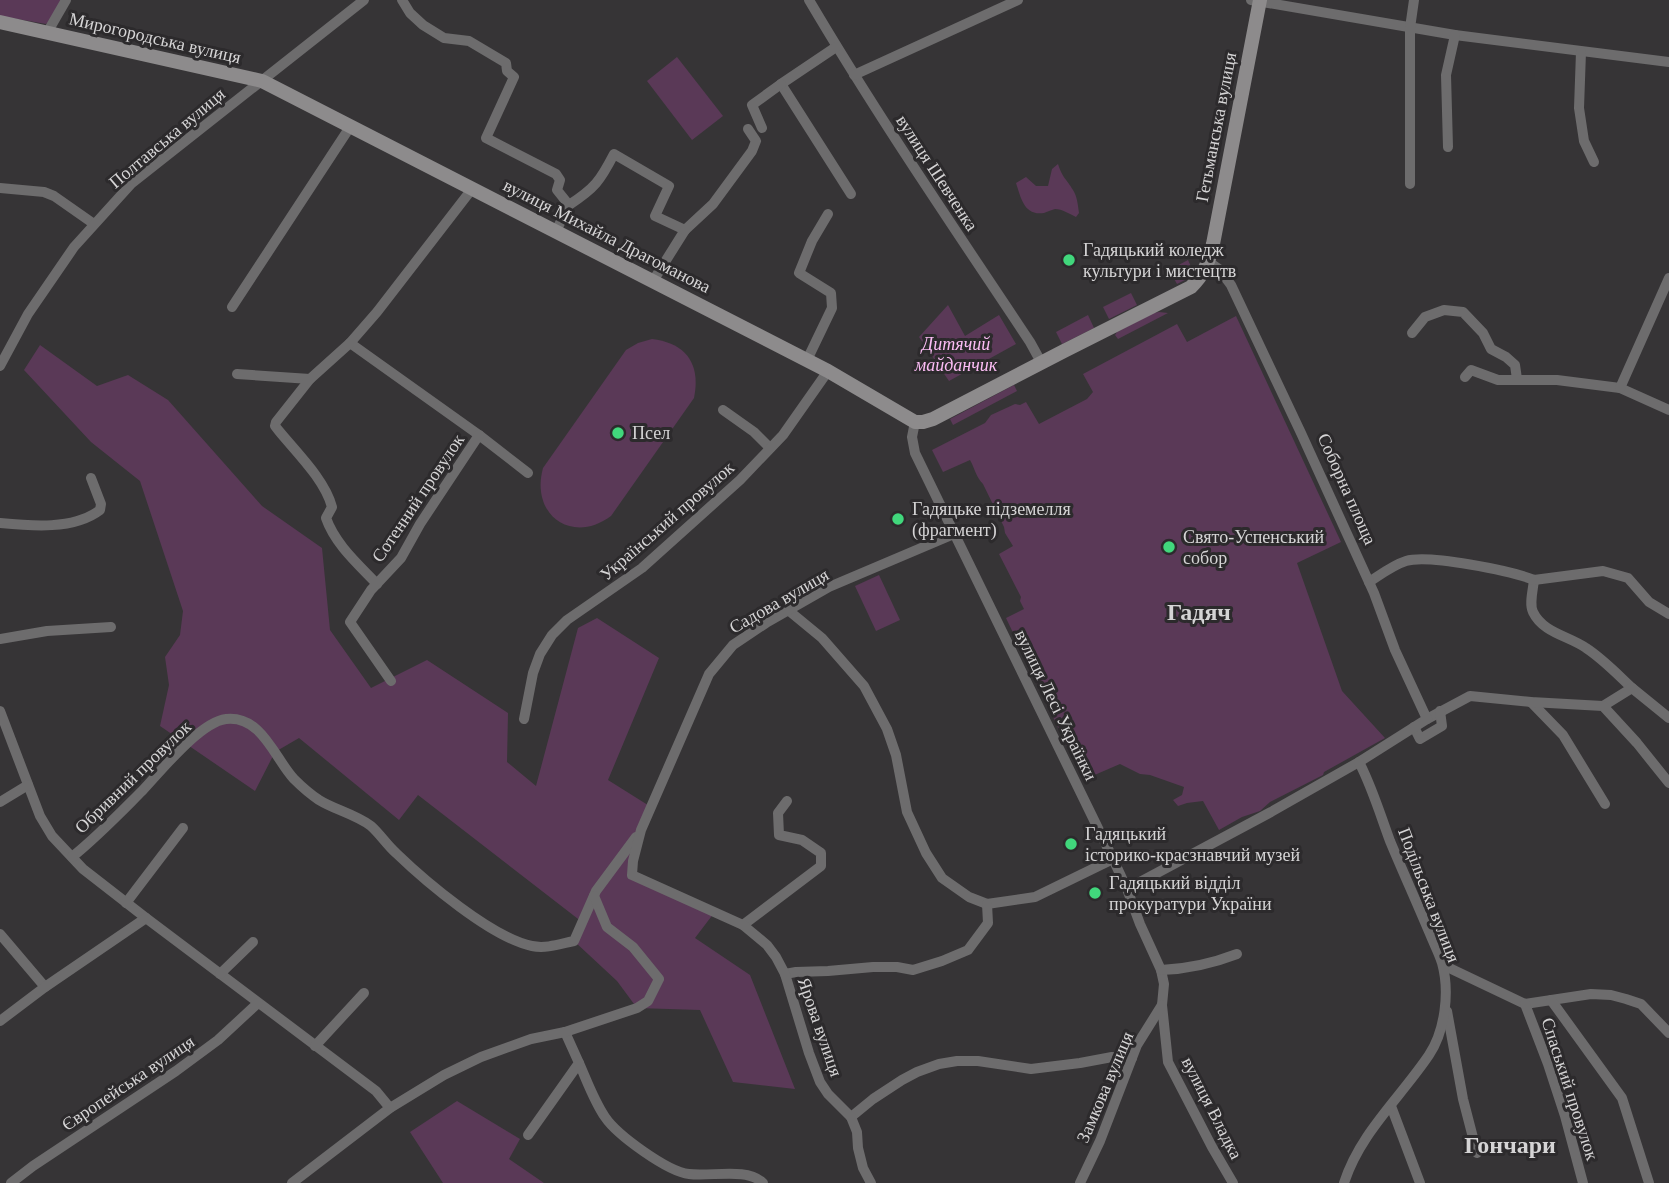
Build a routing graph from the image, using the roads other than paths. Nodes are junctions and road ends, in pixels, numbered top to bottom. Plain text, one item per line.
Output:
1 (66, 0) edge
2 (364, 0) edge
3 (402, 0) edge
4 (809, 0) edge
5 (1018, 0) edge
6 (1257, 0) edge
7 (1414, 0) edge
8 (0, 22) edge
9 (1410, 28) junction
10 (47, 33) junction
11 (1455, 35) junction
12 (836, 47) junction
13 (1581, 52) junction
14 (1669, 62) edge
15 (854, 75) junction
16 (262, 81) junction
17 (781, 84) junction
18 (350, 127) junction
19 (748, 128) dead end
20 (762, 128) dead end
21 (1448, 147) dead end
22 (1594, 162) dead end
23 (1410, 184) dead end
24 (0, 188) edge
25 (472, 189) junction
26 (851, 194) dead end
27 (569, 205) junction
28 (828, 214) dead end
29 (94, 224) junction
30 (685, 230) junction
31 (556, 232) junction
32 (1209, 262) junction
33 (1669, 278) edge
34 (653, 281) junction
35 (232, 307) dead end
36 (1412, 333) dead end
37 (350, 343) junction
38 (807, 360) junction
39 (1041, 362) junction
40 (1, 363) edge
41 (828, 371) junction
42 (237, 374) dead end
43 (1465, 377) dead end
44 (310, 379) junction
45 (1517, 379) junction
46 (1620, 388) junction
47 (723, 410) dead end
48 (1669, 410) edge
49 (915, 422) junction
50 (479, 435) junction
51 (770, 448) junction
52 (528, 473) dead end
53 (91, 478) dead end
54 (0, 523) edge
55 (954, 534) junction
56 (1534, 580) junction
57 (1368, 582) junction
58 (377, 584) junction
59 (788, 610) junction
60 (1669, 614) edge
61 (111, 627) dead end
62 (0, 639) edge
63 (391, 681) dead end
64 (1632, 688) junction
65 (1531, 702) junction
66 (1603, 706) junction
67 (0, 711) edge
68 (1440, 711) junction
69 (1669, 718) edge
70 (524, 719) dead end
71 (1427, 719) junction
72 (1413, 727) junction
73 (1359, 762) junction
74 (1669, 783) edge
75 (28, 785) junction
76 (787, 801) dead end
77 (0, 802) edge
78 (1605, 804) dead end
79 (183, 828) dead end
80 (641, 830) junction
81 (72, 857) junction
82 (1113, 859) junction
83 (632, 875) joint
84 (1127, 889) junction
85 (594, 896) junction
86 (126, 903) junction
87 (987, 904) junction
88 (146, 918) junction
89 (743, 925) junction
90 (0, 934) edge
91 (574, 941) joint
92 (253, 942) dead end
93 (1237, 954) dead end
94 (1443, 965) junction
95 (1161, 970) junction
96 (220, 974) junction
97 (785, 974) junction
98 (45, 987) junction
99 (364, 993) dead end
100 (1551, 1000) junction
101 (258, 1003) junction
102 (1525, 1004) junction
103 (1162, 1005) junction
104 (1446, 1007) junction
105 (0, 1021) edge
106 (565, 1032) junction
107 (1669, 1034) edge
108 (315, 1046) junction
109 (1132, 1058) junction
110 (579, 1063) junction
111 (1391, 1106) junction
112 (390, 1108) junction
113 (851, 1117) junction
114 (528, 1135) dead end
115 (1477, 1153) dead end
116 (11, 1183) edge
117 (292, 1183) edge
118 (763, 1183) edge
119 (871, 1183) edge
120 (1080, 1183) edge
121 (1233, 1183) edge
122 (1344, 1183) edge
123 (1420, 1183) edge
124 (1583, 1183) edge
125 (1649, 1183) edge

1 - 10 street
2 - 16 street, Полтавська вулиця
3 - 27 street
4 - 12 street, вулиця Шевченка
5 - 15 street
6 - 9 street
6 - 32 street, Гетьманська вулиця
7 - 9 street
8 - 10 street, Мирогородська вулиця
9 - 11 street
9 - 23 street
10 - 16 street, Мирогородська вулиця
11 - 13 street
11 - 21 street
12 - 15 street, вулиця Шевченка
12 - 17 street
13 - 14 street
13 - 22 street
15 - 39 street, вулиця Шевченка
16 - 18 street, вулиця Михайла Драгоманова
16 - 29 street, Полтавська вулиця
17 - 20 street
17 - 26 street
18 - 25 street, вулиця Михайла Драгоманова
18 - 35 street
19 - 30 street
24 - 29 street
25 - 31 street, вулиця Михайла Драгоманова
25 - 37 street
27 - 30 street
27 - 31 street
28 - 38 street
29 - 40 street, Полтавська вулиця
30 - 34 street
31 - 34 street, вулиця Михайла Драгоманова
32 - 39 street
32 - 57 street, Соборна площа
33 - 46 street
34 - 38 street, вулиця Михайла Драгоманова
36 - 45 street
37 - 44 street
37 - 50 street
38 - 41 street, вулиця Михайла Драгоманова
39 - 49 street
41 - 49 street, вулиця Михайла Драгоманова
41 - 51 street, Український провулок
42 - 44 street
43 - 45 street
44 - 58 street
45 - 46 street
46 - 48 street
47 - 51 street
49 - 55 street, вулиця Лесі Українки
50 - 52 street
50 - 58 street, Сотенний провулок
51 - 70 street, Український провулок
53 - 54 street
55 - 59 street, Садова вулиця
55 - 82 street, вулиця Лесі Українки
56 - 57 street
56 - 60 street
56 - 64 street
57 - 71 street, Соборна площа
58 - 63 street, Сотенний провулок
59 - 80 street, Садова вулиця
59 - 87 street
61 - 62 street
64 - 66 street
64 - 69 street
65 - 66 street
65 - 68 street
65 - 78 street
66 - 74 street
67 - 75 street
68 - 71 street
68 - 72 street
71 - 72 street
72 - 73 street
73 - 84 street
73 - 94 street, Подільська вулиця
75 - 77 street
75 - 81 street
76 - 89 street
79 - 86 street
80 - 83 street, Садова вулиця
80 - 85 street, Садова вулиця
81 - 86 street
81 - 91 street, Обривний провулок
82 - 84 street, вулиця Лесі Українки
82 - 87 street
83 - 89 street, Ярова вулиця
84 - 95 street, вулиця Лесі Українки
85 - 91 street, Садова вулиця
85 - 106 street
86 - 88 street
87 - 97 street
88 - 96 street
88 - 98 street
89 - 97 street, Ярова вулиця
90 - 98 street
92 - 96 street
93 - 95 street
94 - 102 street
94 - 104 street, Подільська вулиця
95 - 103 street, вулиця Лесі Українки
96 - 101 street
97 - 113 street, Ярова вулиця
98 - 105 street
99 - 108 street
100 - 102 street
100 - 107 street
100 - 125 street
101 - 108 street
101 - 116 street, Європейська вулиця
102 - 124 street, Спаський провулок
103 - 109 street, Замкова вулиця
103 - 121 street, вулиця Владка
104 - 111 street, Подільська вулиця
104 - 115 street
106 - 110 street
106 - 112 street
108 - 112 street
109 - 113 street
109 - 120 street, Замкова вулиця
110 - 114 street
110 - 118 street
111 - 122 street, Подільська вулиця
111 - 123 street
112 - 117 street
113 - 119 street

